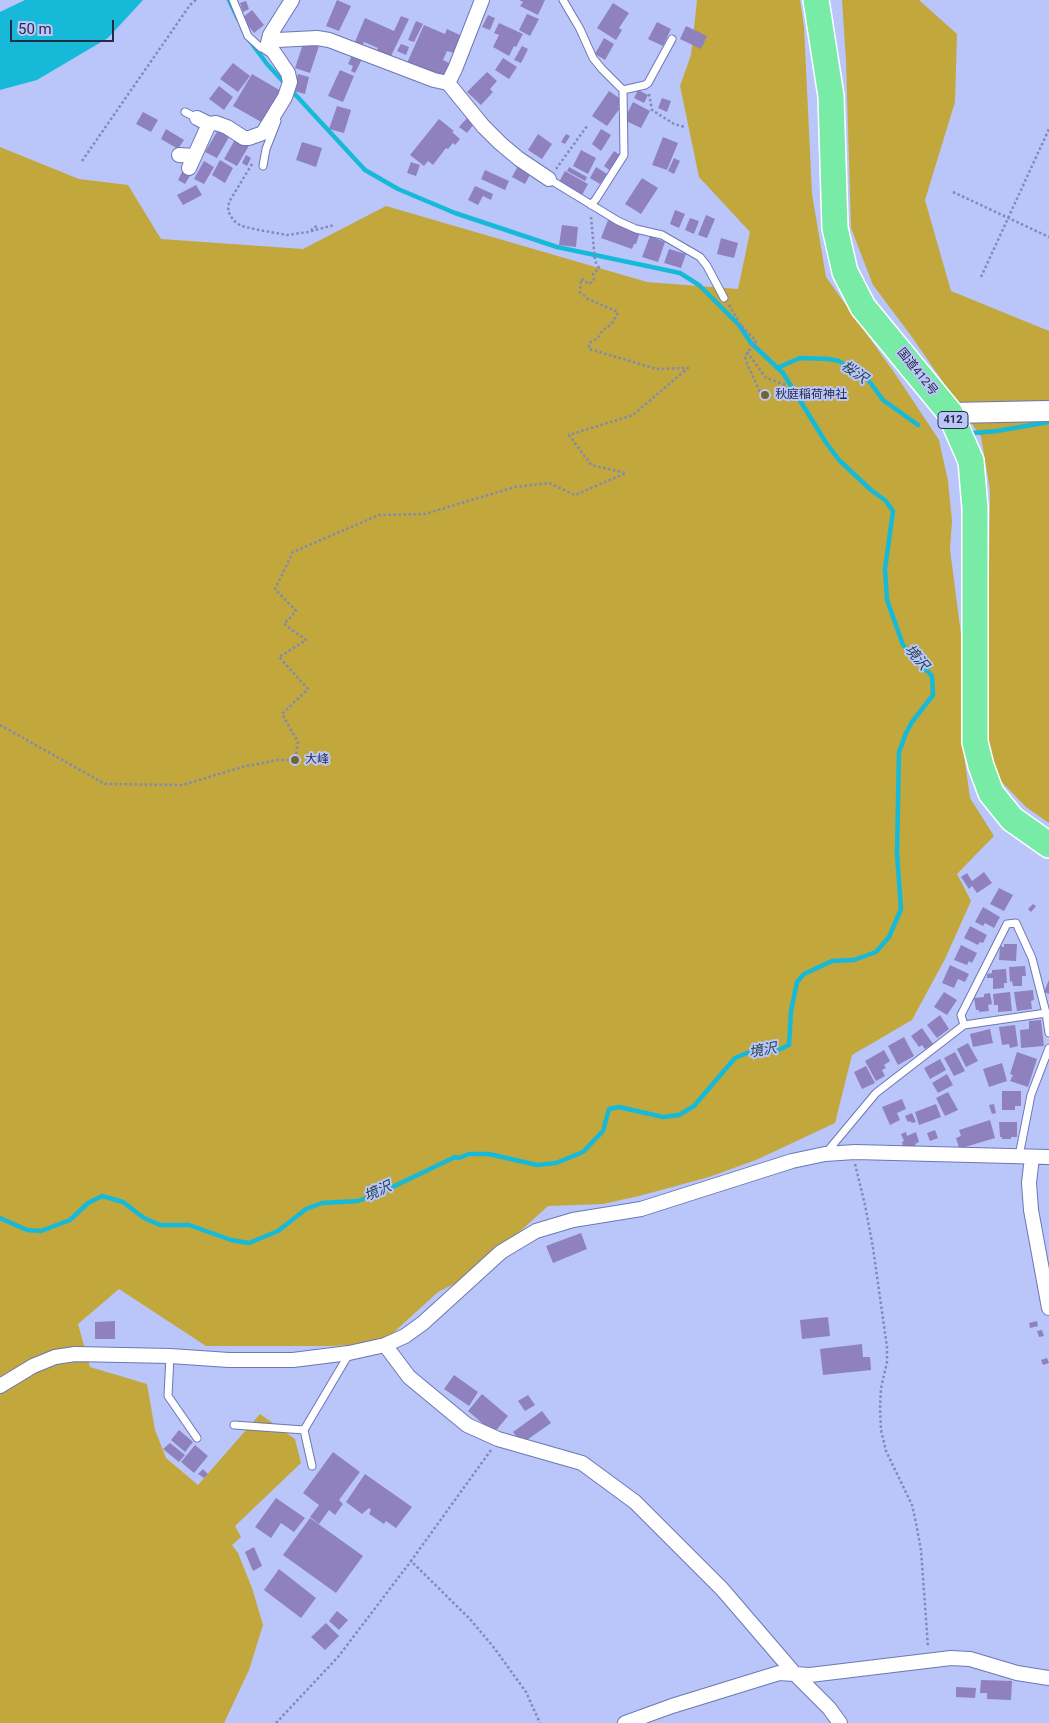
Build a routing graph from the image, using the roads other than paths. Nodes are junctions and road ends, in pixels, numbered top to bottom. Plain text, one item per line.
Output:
1 (233, 0) edge
2 (292, 0) edge
3 (482, 0) edge
4 (563, 0) edge
5 (816, 0) edge
6 (672, 39) dead end
7 (267, 47) junction
8 (448, 83) junction
9 (623, 90) junction
10 (273, 116) junction
11 (179, 155) dead end
12 (263, 166) dead end
13 (549, 179) joint
14 (591, 209) junction
15 (724, 298) road end
16 (1049, 411) edge
17 (950, 413) junction
18 (1049, 845) edge
19 (1046, 1013) junction
20 (964, 1025) junction
21 (1049, 1034) edge
22 (1049, 1048) edge
23 (825, 1154) junction
24 (1026, 1157) junction
25 (1049, 1157) edge
26 (1049, 1308) edge
27 (384, 1345) junction
28 (349, 1353) junction
29 (170, 1356) junction
30 (0, 1386) edge
31 (234, 1425) dead end
32 (304, 1430) junction
33 (198, 1438) dead end
34 (312, 1466) dead end
35 (795, 1674) junction
36 (1049, 1678) edge
37 (625, 1723) edge
38 (840, 1723) edge

1 - 7 lane
2 - 7 street
3 - 8 street
4 - 9 lane
5 - 17 highway, 国道412号 / 412
6 - 9 lane
7 - 8 street
7 - 10 street
8 - 13 street
9 - 14 lane
10 - 11 street
10 - 12 lane
13 - 14 lane
14 - 15 lane
16 - 17 street
17 - 18 highway, 国道412号 / 412
19 - 20 lane
19 - 20 lane
19 - 21 lane
20 - 23 lane
22 - 24 lane
23 - 24 street
23 - 27 street
24 - 25 street
24 - 26 street
27 - 28 street
27 - 35 street
28 - 29 street
28 - 32 lane
29 - 30 street
29 - 33 lane
31 - 32 lane
32 - 34 lane
35 - 36 street
35 - 37 street
35 - 38 street

